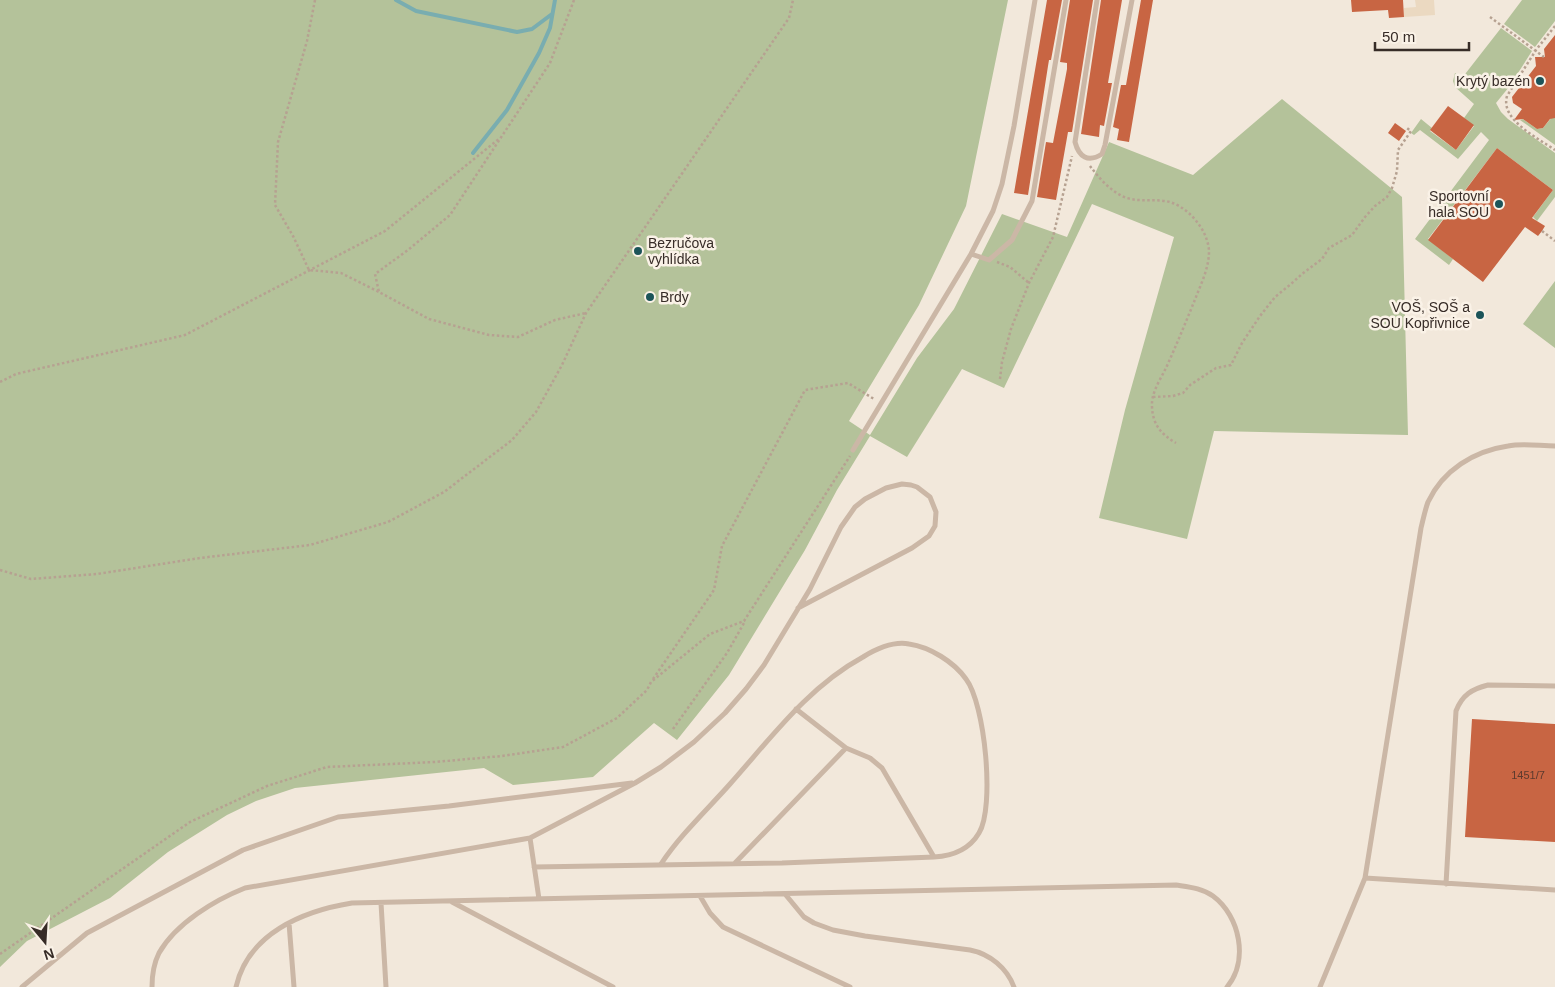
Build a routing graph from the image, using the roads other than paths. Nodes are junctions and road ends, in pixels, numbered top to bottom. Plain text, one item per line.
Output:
1 (1036, 0) edge
2 (1066, 0) edge
3 (1097, 0) edge
4 (1132, 0) edge
5 (971, 254) junction
6 (1555, 446) edge
7 (853, 450) road end
8 (798, 608) junction
9 (1555, 686) edge
10 (796, 709) junction
11 (846, 748) junction
12 (635, 783) junction
13 (530, 838) junction
14 (934, 857) junction
15 (735, 863) junction
16 (661, 864) junction
17 (534, 866) junction
18 (1365, 878) junction
19 (1446, 884) junction
20 (1555, 890) edge
21 (786, 894) junction
22 (700, 896) junction
23 (539, 899) junction
24 (452, 901) junction
25 (381, 903) junction
26 (289, 923) junction
27 (22, 987) edge
28 (152, 987) edge
29 (236, 987) edge
30 (294, 987) edge
31 (386, 987) edge
32 (613, 987) edge
33 (850, 987) edge
34 (1014, 987) edge
35 (1227, 987) edge
36 (1320, 987) edge

1 - 5 lane
2 - 5 lane
3 - 4 lane
5 - 7 lane
6 - 18 lane
8 - 8 lane
8 - 12 lane
9 - 19 lane
10 - 11 lane
10 - 14 lane
10 - 16 lane
11 - 14 lane
11 - 15 lane
12 - 13 lane
12 - 27 lane
13 - 17 lane
13 - 28 lane
14 - 15 lane
15 - 16 lane
16 - 17 lane
17 - 23 lane
18 - 19 lane
18 - 36 lane
19 - 20 lane
21 - 22 lane
21 - 34 lane
21 - 35 lane
22 - 23 lane
22 - 33 lane
23 - 24 lane
24 - 25 lane
24 - 32 lane
25 - 26 lane
25 - 31 lane
26 - 29 lane
26 - 30 lane

